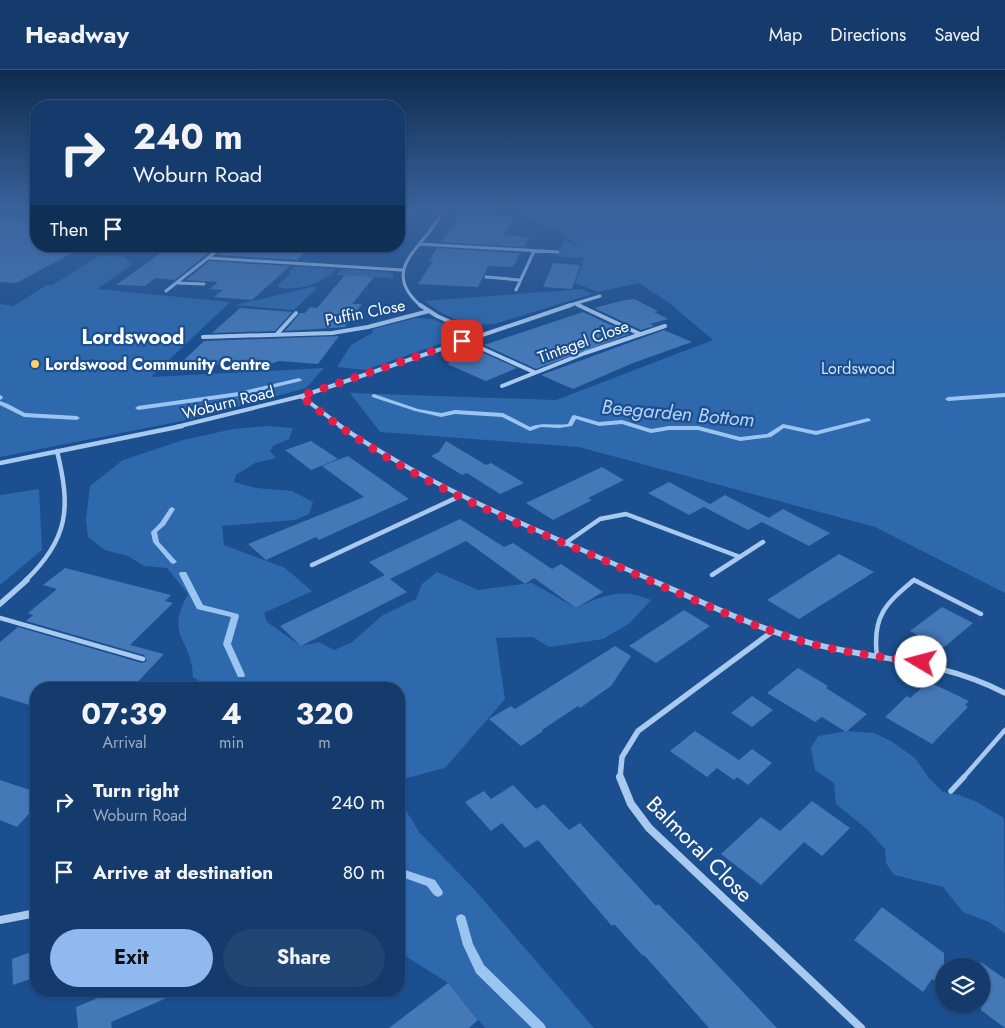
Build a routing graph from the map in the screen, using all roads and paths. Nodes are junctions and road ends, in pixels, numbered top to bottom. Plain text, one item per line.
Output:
1 (212, 256) edge
2 (411, 256) edge
3 (532, 256) edge
4 (209, 258) junction
5 (402, 270) junction
6 (486, 277) dead end
7 (520, 280) junction
8 (178, 282) junction
9 (204, 284) dead end
10 (516, 290) dead end
11 (166, 292) dead end
12 (600, 296) dead end
13 (576, 303) junction
14 (429, 311) junction
15 (296, 313) dead end
16 (665, 326) dead end
17 (640, 334) junction
18 (276, 335) junction
19 (479, 335) junction
20 (203, 337) dead end
21 (481, 348) dead end
22 (534, 372) junction
23 (502, 386) dead end
24 (301, 396) junction
25 (57, 451) junction
26 (0, 463) edge
27 (458, 497) junction
28 (763, 542) dead end
29 (564, 544) junction
30 (740, 557) junction
31 (312, 565) dead end
32 (712, 575) dead end
33 (0, 604) edge
34 (981, 614) dead end
35 (0, 618) edge
36 (773, 631) junction
37 (876, 656) junction
38 (143, 659) dead end
39 (1005, 693) edge
40 (1005, 730) edge
41 (951, 791) dead end
42 (30, 914) edge
43 (0, 920) edge
44 (861, 1028) edge

1 - 4 street
2 - 5 street
3 - 7 street
4 - 5 street
4 - 8 street
5 - 14 street
6 - 7 street
7 - 10 street
8 - 9 street
8 - 11 street
12 - 13 street, Woburn Road
13 - 17 street, Tintagel Close
13 - 19 street, Woburn Road
14 - 18 street, Puffin Close
14 - 19 street
15 - 18 street, Puffin Close
16 - 17 street, Tintagel Close
17 - 22 street, Tintagel Close
18 - 20 street, Puffin Close
19 - 24 street, Woburn Road
21 - 22 street, Tintagel Close
22 - 23 street, Tintagel Close
24 - 25 street, Woburn Road
24 - 27 street
25 - 26 street, Woburn Road
25 - 33 street
27 - 29 street
27 - 31 street
28 - 30 street
29 - 30 street
29 - 36 street
30 - 32 street
34 - 37 lane
35 - 38 lane
36 - 37 street
36 - 44 street, Balmoral Close
37 - 39 street
40 - 41 lane
42 - 43 street

